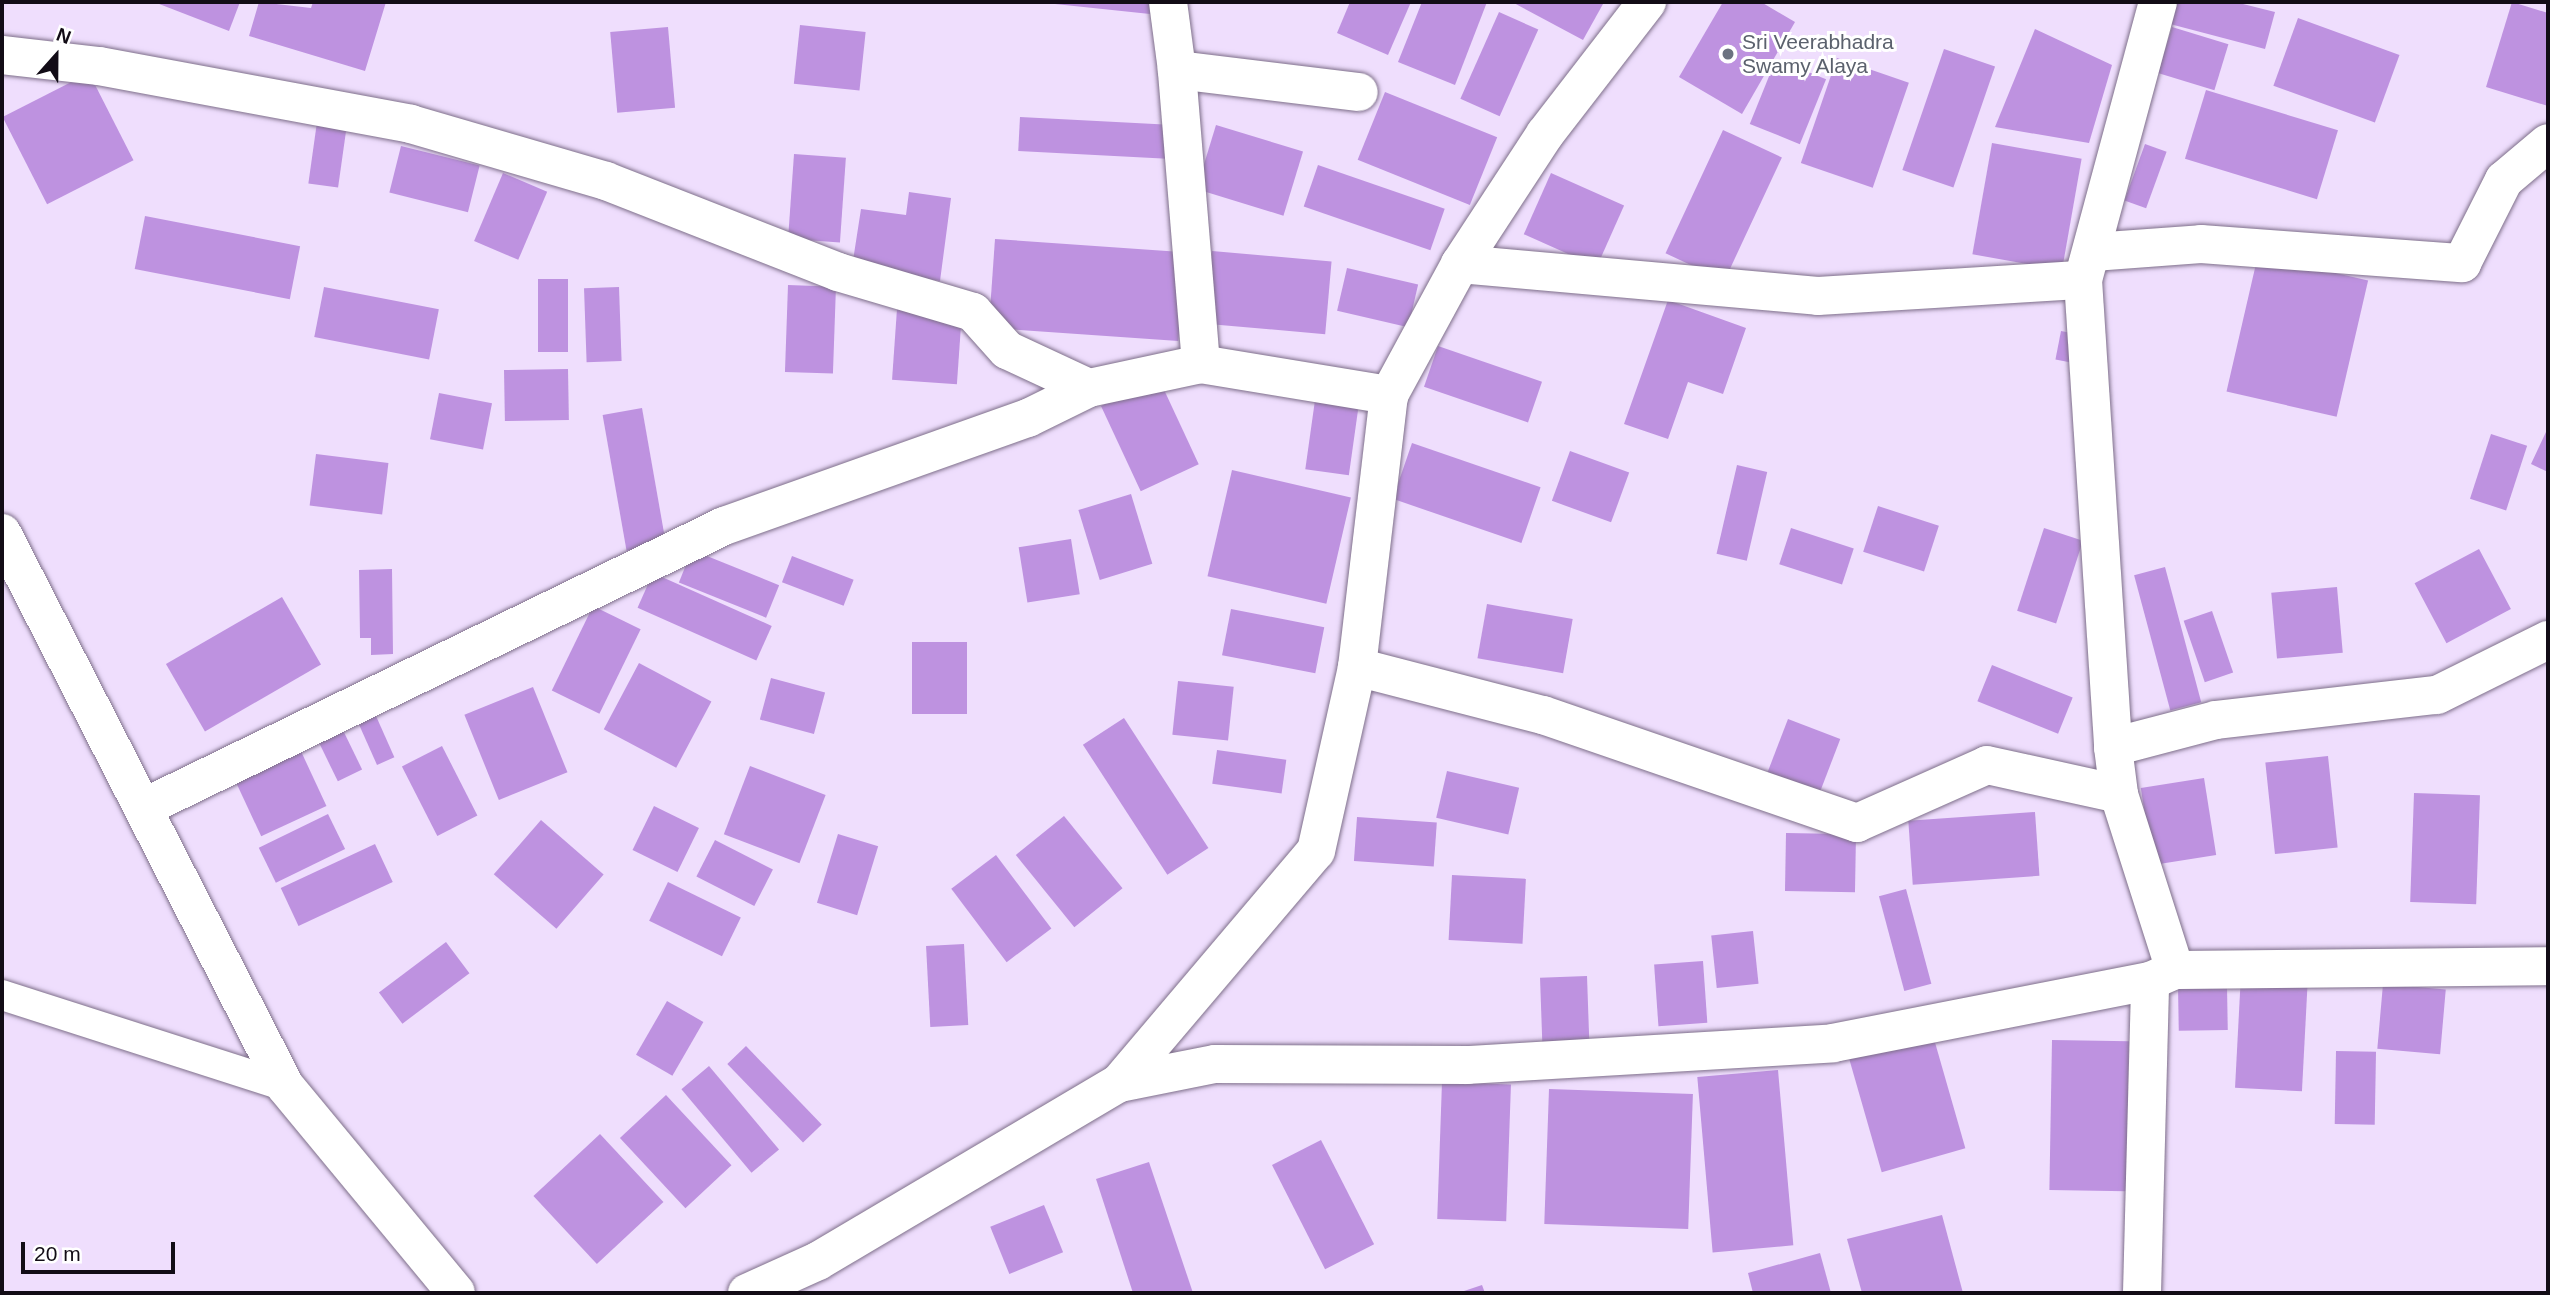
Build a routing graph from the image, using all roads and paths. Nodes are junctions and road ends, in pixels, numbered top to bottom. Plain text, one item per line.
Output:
1 (1168, 2) edge
2 (1647, 2) edge
3 (2158, 2) edge
4 (2, 55) edge
5 (1177, 70) junction
6 (1359, 92) dead end
7 (2548, 143) edge
8 (1460, 264) junction
9 (2088, 266) junction
10 (1201, 364) junction
11 (1089, 388) junction
12 (1389, 395) junction
13 (2, 533) edge
14 (2548, 640) edge
15 (1357, 667) junction
16 (2113, 747) junction
17 (2119, 794) junction
18 (143, 808) junction
19 (2548, 966) edge
20 (2162, 976) junction
21 (2, 996) edge
22 (1119, 1083) junction
23 (285, 1086) junction
24 (751, 1292) edge
25 (456, 1293) edge
26 (2142, 1293) edge

1 - 5 street
2 - 8 street
3 - 9 street
4 - 11 street
5 - 6 street
5 - 10 street
7 - 9 street
8 - 9 street
8 - 12 street
9 - 16 street
10 - 11 street
10 - 12 street
11 - 18 street
12 - 15 street
13 - 18 street
14 - 16 street
15 - 17 street
15 - 22 street
16 - 17 street
17 - 20 street
18 - 23 street
19 - 20 street
20 - 22 street
20 - 26 street
21 - 23 lane
22 - 24 street
23 - 25 street

